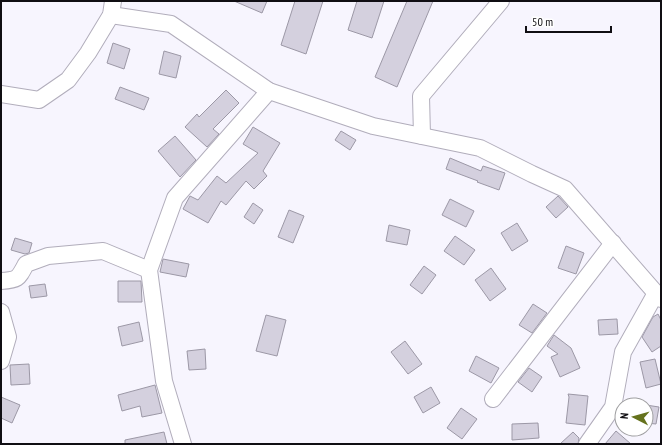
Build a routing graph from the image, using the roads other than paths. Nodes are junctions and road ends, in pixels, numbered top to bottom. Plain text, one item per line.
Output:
1 (501, 1) edge
2 (112, 8) edge
3 (269, 91) junction
4 (1, 94) edge
5 (422, 136) junction
6 (613, 243) junction
7 (149, 270) junction
8 (1, 282) edge
9 (658, 296) edge
10 (1, 312) edge
11 (1, 361) edge
12 (493, 399) dead end
13 (183, 444) edge
14 (587, 444) edge

1 - 5 street
2 - 3 street
2 - 4 street
3 - 5 street
3 - 7 street
5 - 6 street
6 - 9 street
6 - 12 street
7 - 8 street
7 - 13 street
9 - 14 street
10 - 11 street

